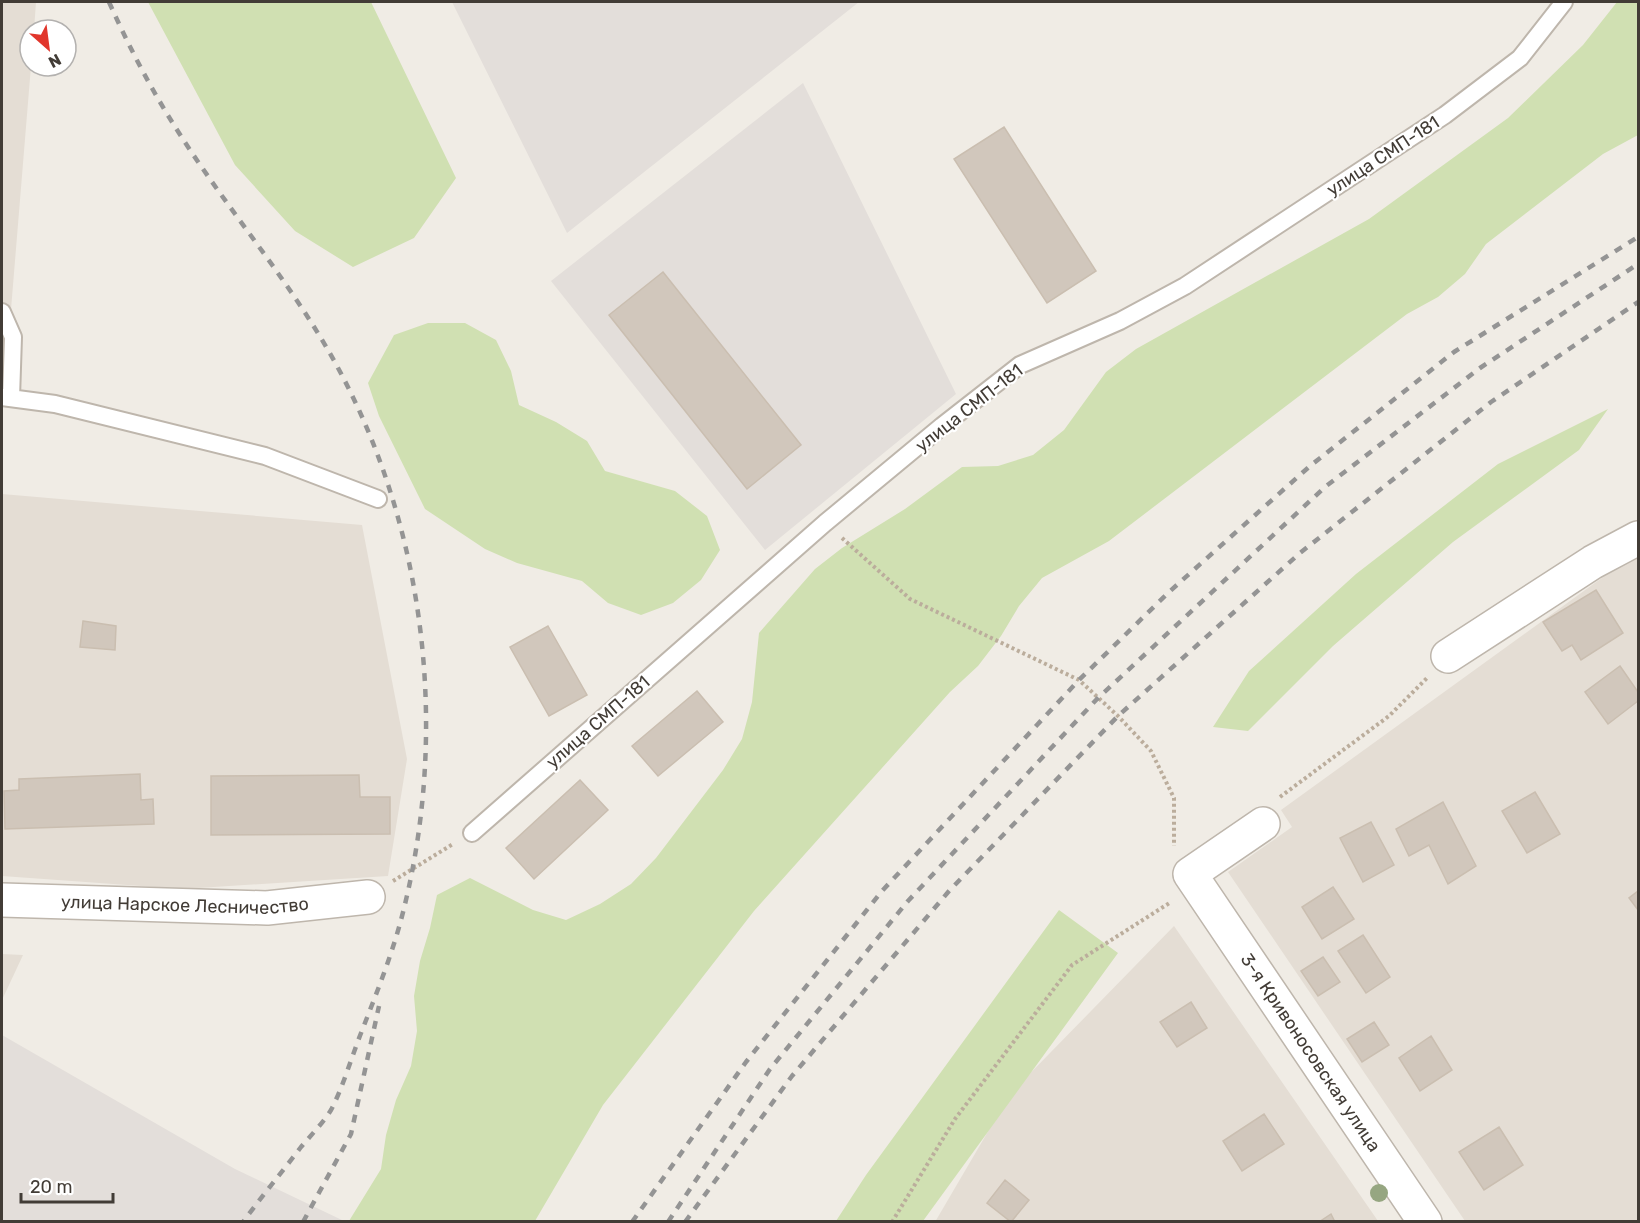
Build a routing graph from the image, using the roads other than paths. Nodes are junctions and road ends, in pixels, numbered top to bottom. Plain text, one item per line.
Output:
1 (1564, 2) edge
2 (2, 312) edge
3 (6, 397) edge
4 (378, 499) dead end
5 (1638, 538) edge
6 (1448, 656) road end
7 (1263, 824) road end
8 (472, 833) road end
9 (368, 897) road end
10 (2, 900) edge
11 (1425, 1221) edge

1 - 8 lane, улица СМП-181
2 - 3 lane
3 - 4 lane
5 - 6 street
7 - 11 street, 3-я Кривоносовская улица
9 - 10 street, улица Нарское Лесничество

